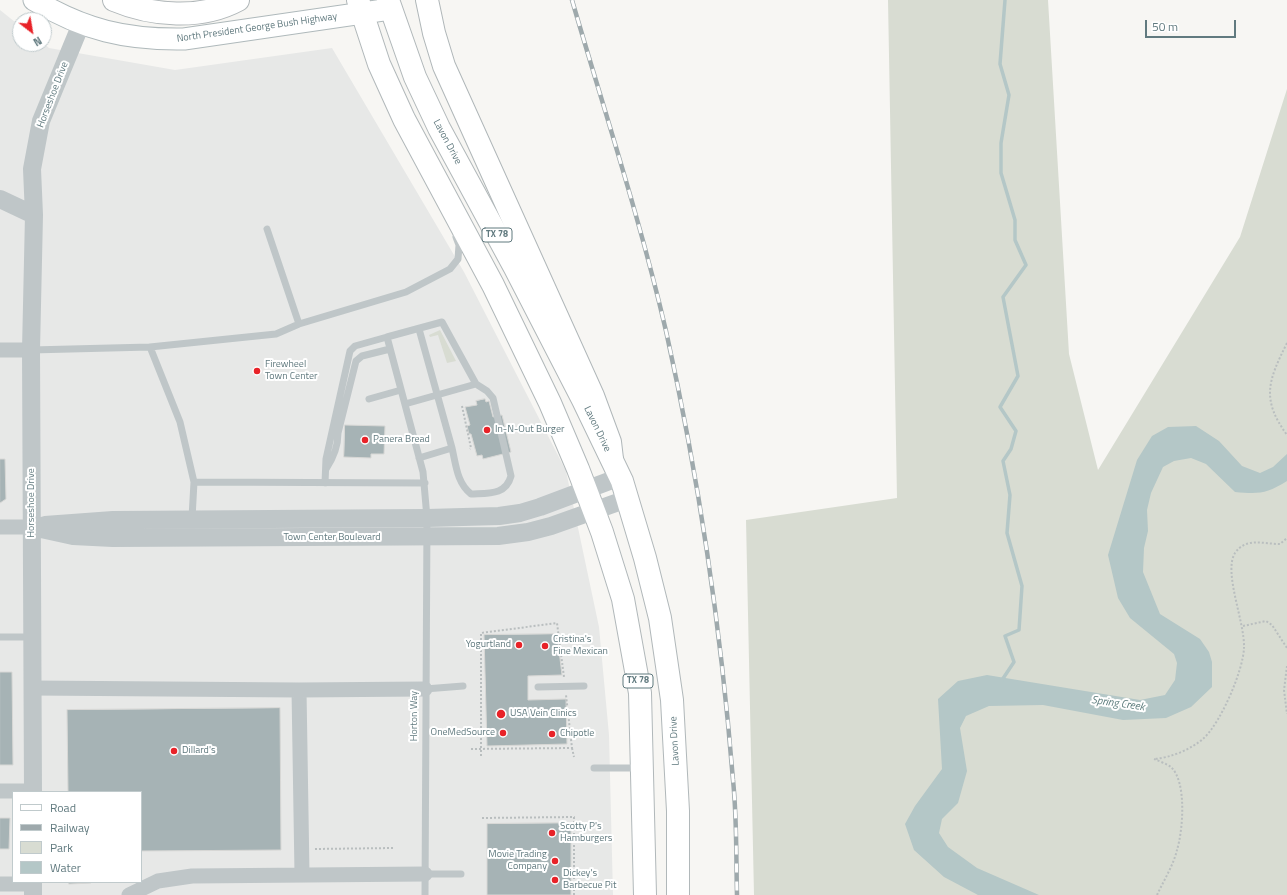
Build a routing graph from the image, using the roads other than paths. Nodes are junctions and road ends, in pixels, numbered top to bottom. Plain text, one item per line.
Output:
1 (34, 0) edge
2 (114, 0) edge
3 (238, 0) edge
4 (427, 0) edge
5 (389, 4) edge
6 (360, 7) edge
7 (81, 24) junction
8 (436, 180) junction
9 (0, 199) edge
10 (34, 215) junction
11 (267, 229) dead end
12 (299, 324) junction
13 (419, 328) junction
14 (387, 337) junction
15 (150, 347) junction
16 (390, 349) junction
17 (0, 350) edge
18 (31, 350) junction
19 (476, 384) junction
20 (401, 390) junction
21 (437, 395) junction
22 (369, 398) dead end
23 (405, 404) junction
24 (452, 448) junction
25 (419, 458) junction
26 (616, 468) junction
27 (326, 469) junction
28 (194, 482) junction
29 (325, 483) junction
30 (425, 483) junction
31 (587, 490) junction
32 (627, 499) junction
33 (595, 510) junction
34 (427, 518) junction
35 (192, 519) junction
36 (0, 527) edge
37 (32, 527) junction
38 (426, 538) junction
39 (0, 637) edge
40 (32, 637) junction
41 (463, 686) dead end
42 (584, 686) dead end
43 (32, 688) junction
44 (538, 688) dead end
45 (426, 689) junction
46 (299, 690) junction
47 (594, 768) dead end
48 (643, 768) junction
49 (0, 791) edge
50 (12, 791) edge
51 (33, 791) edge
52 (302, 874) junction
53 (425, 874) junction
54 (461, 874) dead end
55 (0, 884) edge
56 (33, 887) edge
57 (129, 895) edge
58 (425, 895) edge
59 (644, 895) edge
60 (678, 895) edge

1 - 7 main road, North President George Bush Highway
2 - 3 main road
4 - 26 main road
5 - 6 main road, North President George Bush Highway
5 - 26 main road, Lavon Drive / TX 78
6 - 7 main road, North President George Bush Highway
6 - 8 main road, TX 78
7 - 10 street, Horseshoe Drive
8 - 12 lane
8 - 31 main road, TX 78
9 - 10 street
10 - 18 street, Horseshoe Drive
11 - 12 lane
12 - 15 lane
13 - 14 lane
13 - 19 lane
13 - 21 lane
14 - 16 lane, Horton Way
14 - 27 lane
15 - 18 lane
15 - 28 lane
16 - 20 lane, Horton Way
16 - 27 lane
17 - 18 street
18 - 37 street, Horseshoe Drive
19 - 21 lane
19 - 24 lane
20 - 22 lane
20 - 23 lane, Horton Way
21 - 23 lane
21 - 24 lane
23 - 25 lane, Horton Way
24 - 25 lane
25 - 30 lane, Horton Way
26 - 31 street, Town Center Boulevard
26 - 32 main road, Lavon Drive / TX 78
27 - 29 lane
28 - 29 lane
28 - 35 lane
29 - 30 lane
30 - 34 lane, Horton Way
31 - 33 main road, TX 78
31 - 34 street, Town Center Boulevard
32 - 33 street, Town Center Boulevard
32 - 60 main road, Lavon Drive / TX 78
33 - 38 street, Town Center Boulevard
33 - 48 main road, TX 78
34 - 35 street, Town Center Boulevard
34 - 38 lane, Horton Way
35 - 37 street, Town Center Boulevard
36 - 37 street, Town Center Boulevard
37 - 38 street, Town Center Boulevard
37 - 40 street, Horseshoe Drive
38 - 45 lane, Horton Way
39 - 40 lane
40 - 43 street, Horseshoe Drive
41 - 45 lane
42 - 44 lane
43 - 46 street
43 - 51 street, Horseshoe Drive
45 - 46 street
45 - 53 lane, Horton Way
46 - 52 street
47 - 48 lane
48 - 59 main road, TX 78
49 - 50 street
52 - 53 street
52 - 57 street
53 - 54 lane
53 - 58 lane, Horton Way
55 - 56 street

